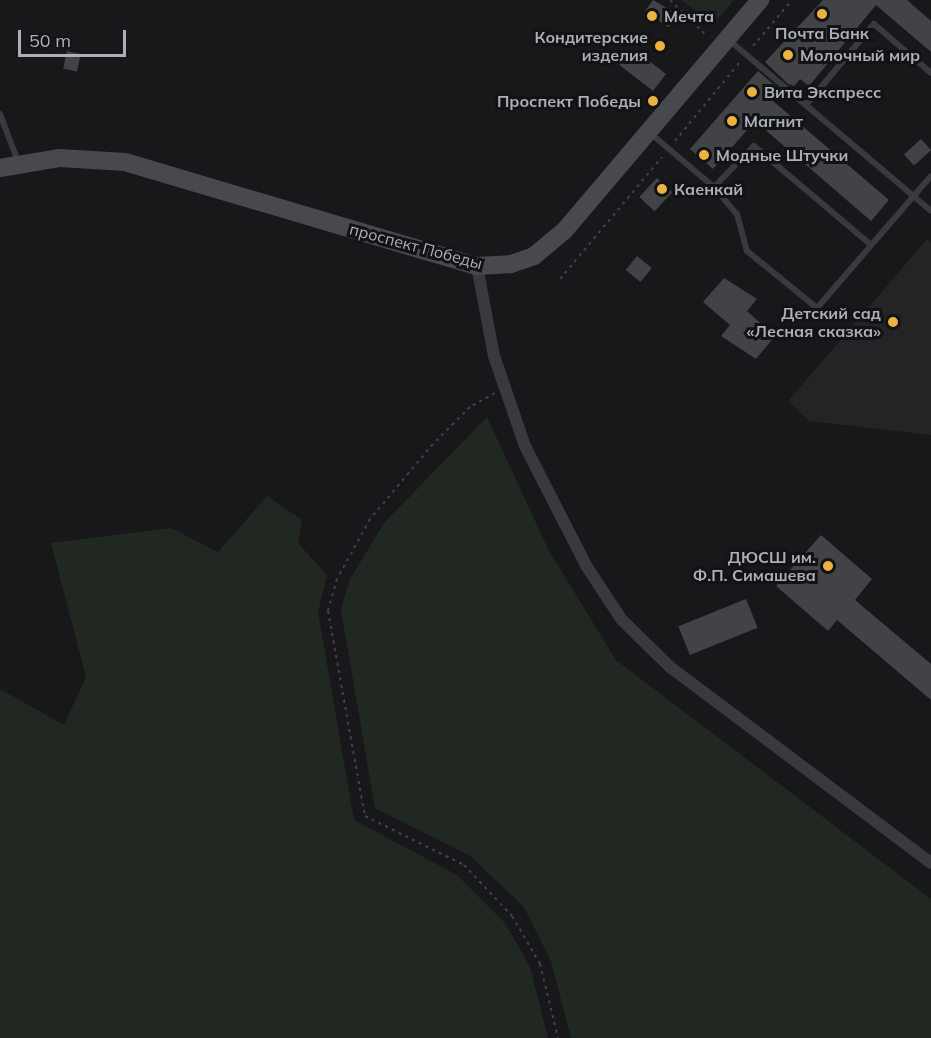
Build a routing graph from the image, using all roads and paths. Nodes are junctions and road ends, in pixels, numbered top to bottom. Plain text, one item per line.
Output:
1 (670, 0) edge
2 (760, 0) edge
3 (792, 0) edge
4 (723, 43) junction
5 (746, 54) junction
6 (739, 64) junction
7 (931, 73) edge
8 (806, 105) junction
9 (0, 114) edge
10 (648, 132) junction
11 (669, 149) junction
12 (19, 165) junction
13 (0, 168) edge
14 (931, 176) edge
15 (714, 187) junction
16 (913, 196) junction
17 (931, 211) edge
18 (871, 245) junction
19 (477, 266) junction
20 (560, 279) dead end
21 (503, 389) junction
22 (931, 862) edge
23 (558, 1038) edge

1 - 4 path
2 - 4 main road, проспект Победы
3 - 5 path
4 - 5 lane
4 - 6 path
4 - 10 main road, проспект Победы
5 - 6 path
5 - 8 lane
6 - 11 path
7 - 8 lane
8 - 16 lane
9 - 12 lane
10 - 11 lane
10 - 19 main road, проспект Победы
11 - 15 lane
11 - 20 path
12 - 13 main road, проспект Победы
12 - 19 main road, проспект Победы
14 - 16 lane
15 - 18 lane
15 - 18 lane
16 - 17 lane
16 - 18 lane
19 - 21 street
21 - 22 street
21 - 23 path

